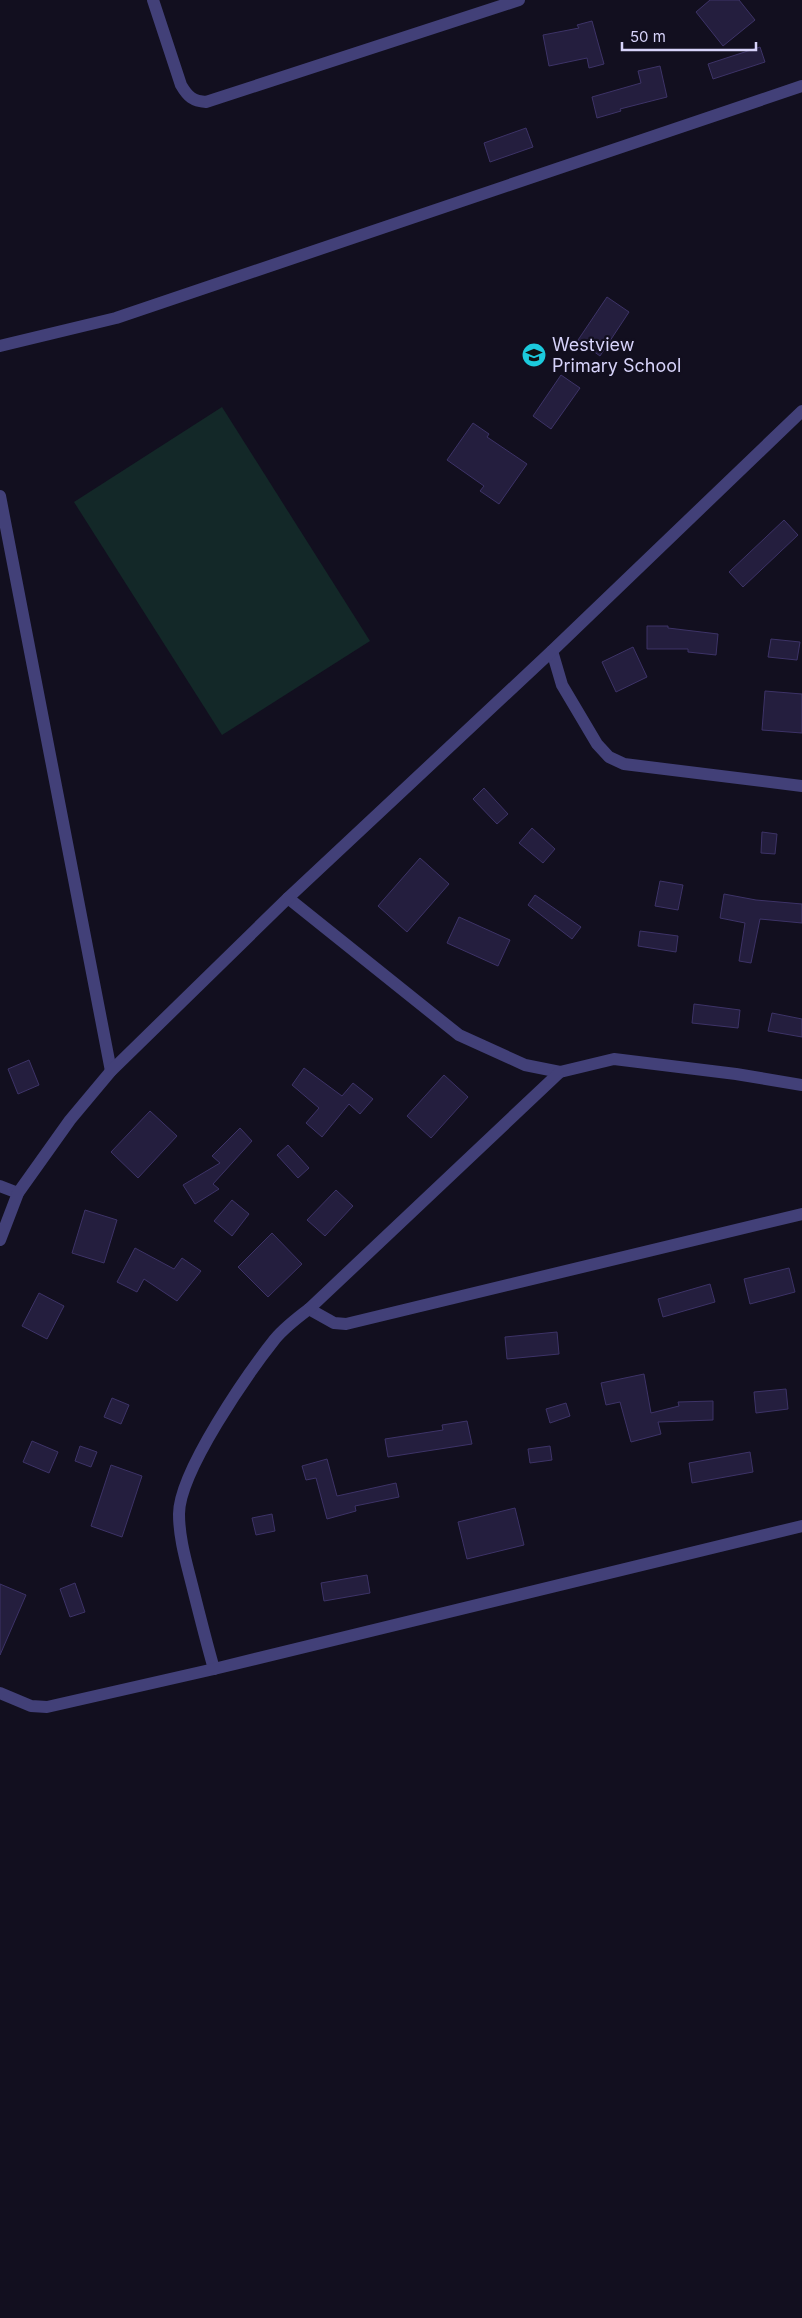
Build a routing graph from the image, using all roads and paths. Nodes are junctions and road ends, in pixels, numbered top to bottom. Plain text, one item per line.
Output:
1 (153, 0) edge
2 (519, 0) edge
3 (802, 86) edge
4 (0, 346) edge
5 (802, 411) edge
6 (0, 496) edge
7 (552, 651) junction
8 (802, 786) edge
9 (288, 898) junction
10 (111, 1071) junction
11 (560, 1072) junction
12 (802, 1085) edge
13 (0, 1186) edge
14 (18, 1193) junction
15 (802, 1214) edge
16 (0, 1240) edge
17 (309, 1309) junction
18 (802, 1526) edge
19 (214, 1669) junction
20 (0, 1694) edge

1 - 2 street
3 - 4 street
5 - 7 street
6 - 10 street
7 - 8 street
7 - 9 street
9 - 10 street
9 - 11 street
10 - 14 street
11 - 12 street
11 - 17 street
13 - 14 street
14 - 16 street
15 - 17 street
17 - 19 street
18 - 19 street
19 - 20 street

